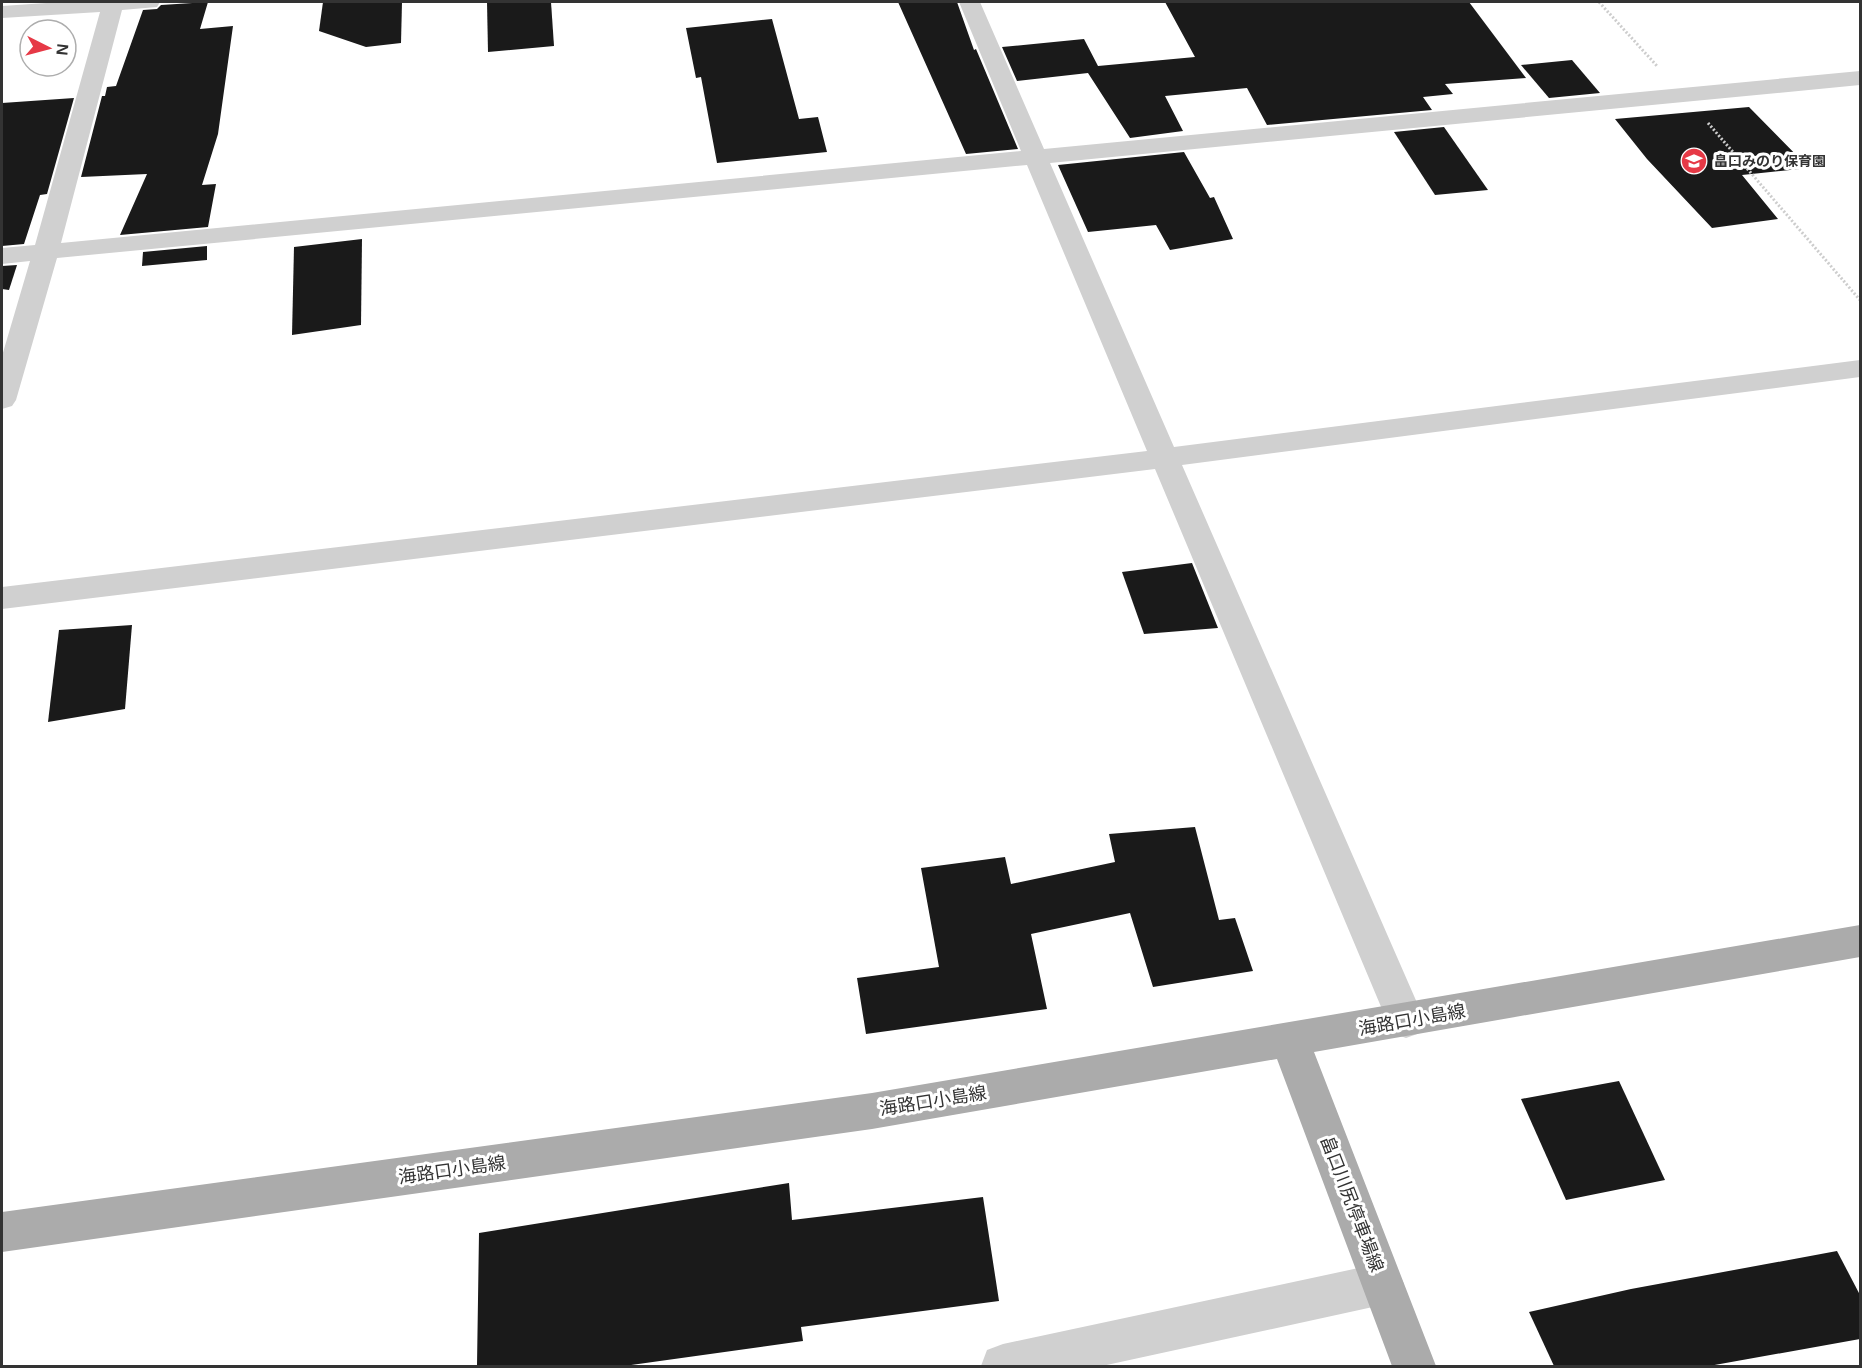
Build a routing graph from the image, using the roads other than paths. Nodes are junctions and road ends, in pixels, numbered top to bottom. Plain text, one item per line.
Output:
1 (149, 2) edge
2 (969, 2) edge
3 (113, 4) junction
4 (2, 12) edge
5 (1860, 78) edge
6 (1035, 158) junction
7 (46, 252) junction
8 (2, 256) edge
9 (1860, 369) edge
10 (2, 400) edge
11 (1166, 458) junction
12 (2, 598) edge
13 (1860, 941) edge
14 (1406, 1021) junction
15 (1290, 1041) junction
16 (2, 1232) edge
17 (1382, 1284) junction
18 (1003, 1366) edge
19 (1414, 1366) edge

1 - 3 street
2 - 6 street
3 - 4 street
3 - 7 street
5 - 6 street
6 - 7 street
6 - 11 street
7 - 8 street
7 - 10 street
9 - 11 street
11 - 12 street
11 - 14 street
13 - 14 main road, 海路口小島線
14 - 15 main road, 海路口小島線
15 - 16 main road, 海路口小島線
15 - 17 main road, 畠口川尻停車場線
17 - 18 street
17 - 19 main road, 畠口川尻停車場線

